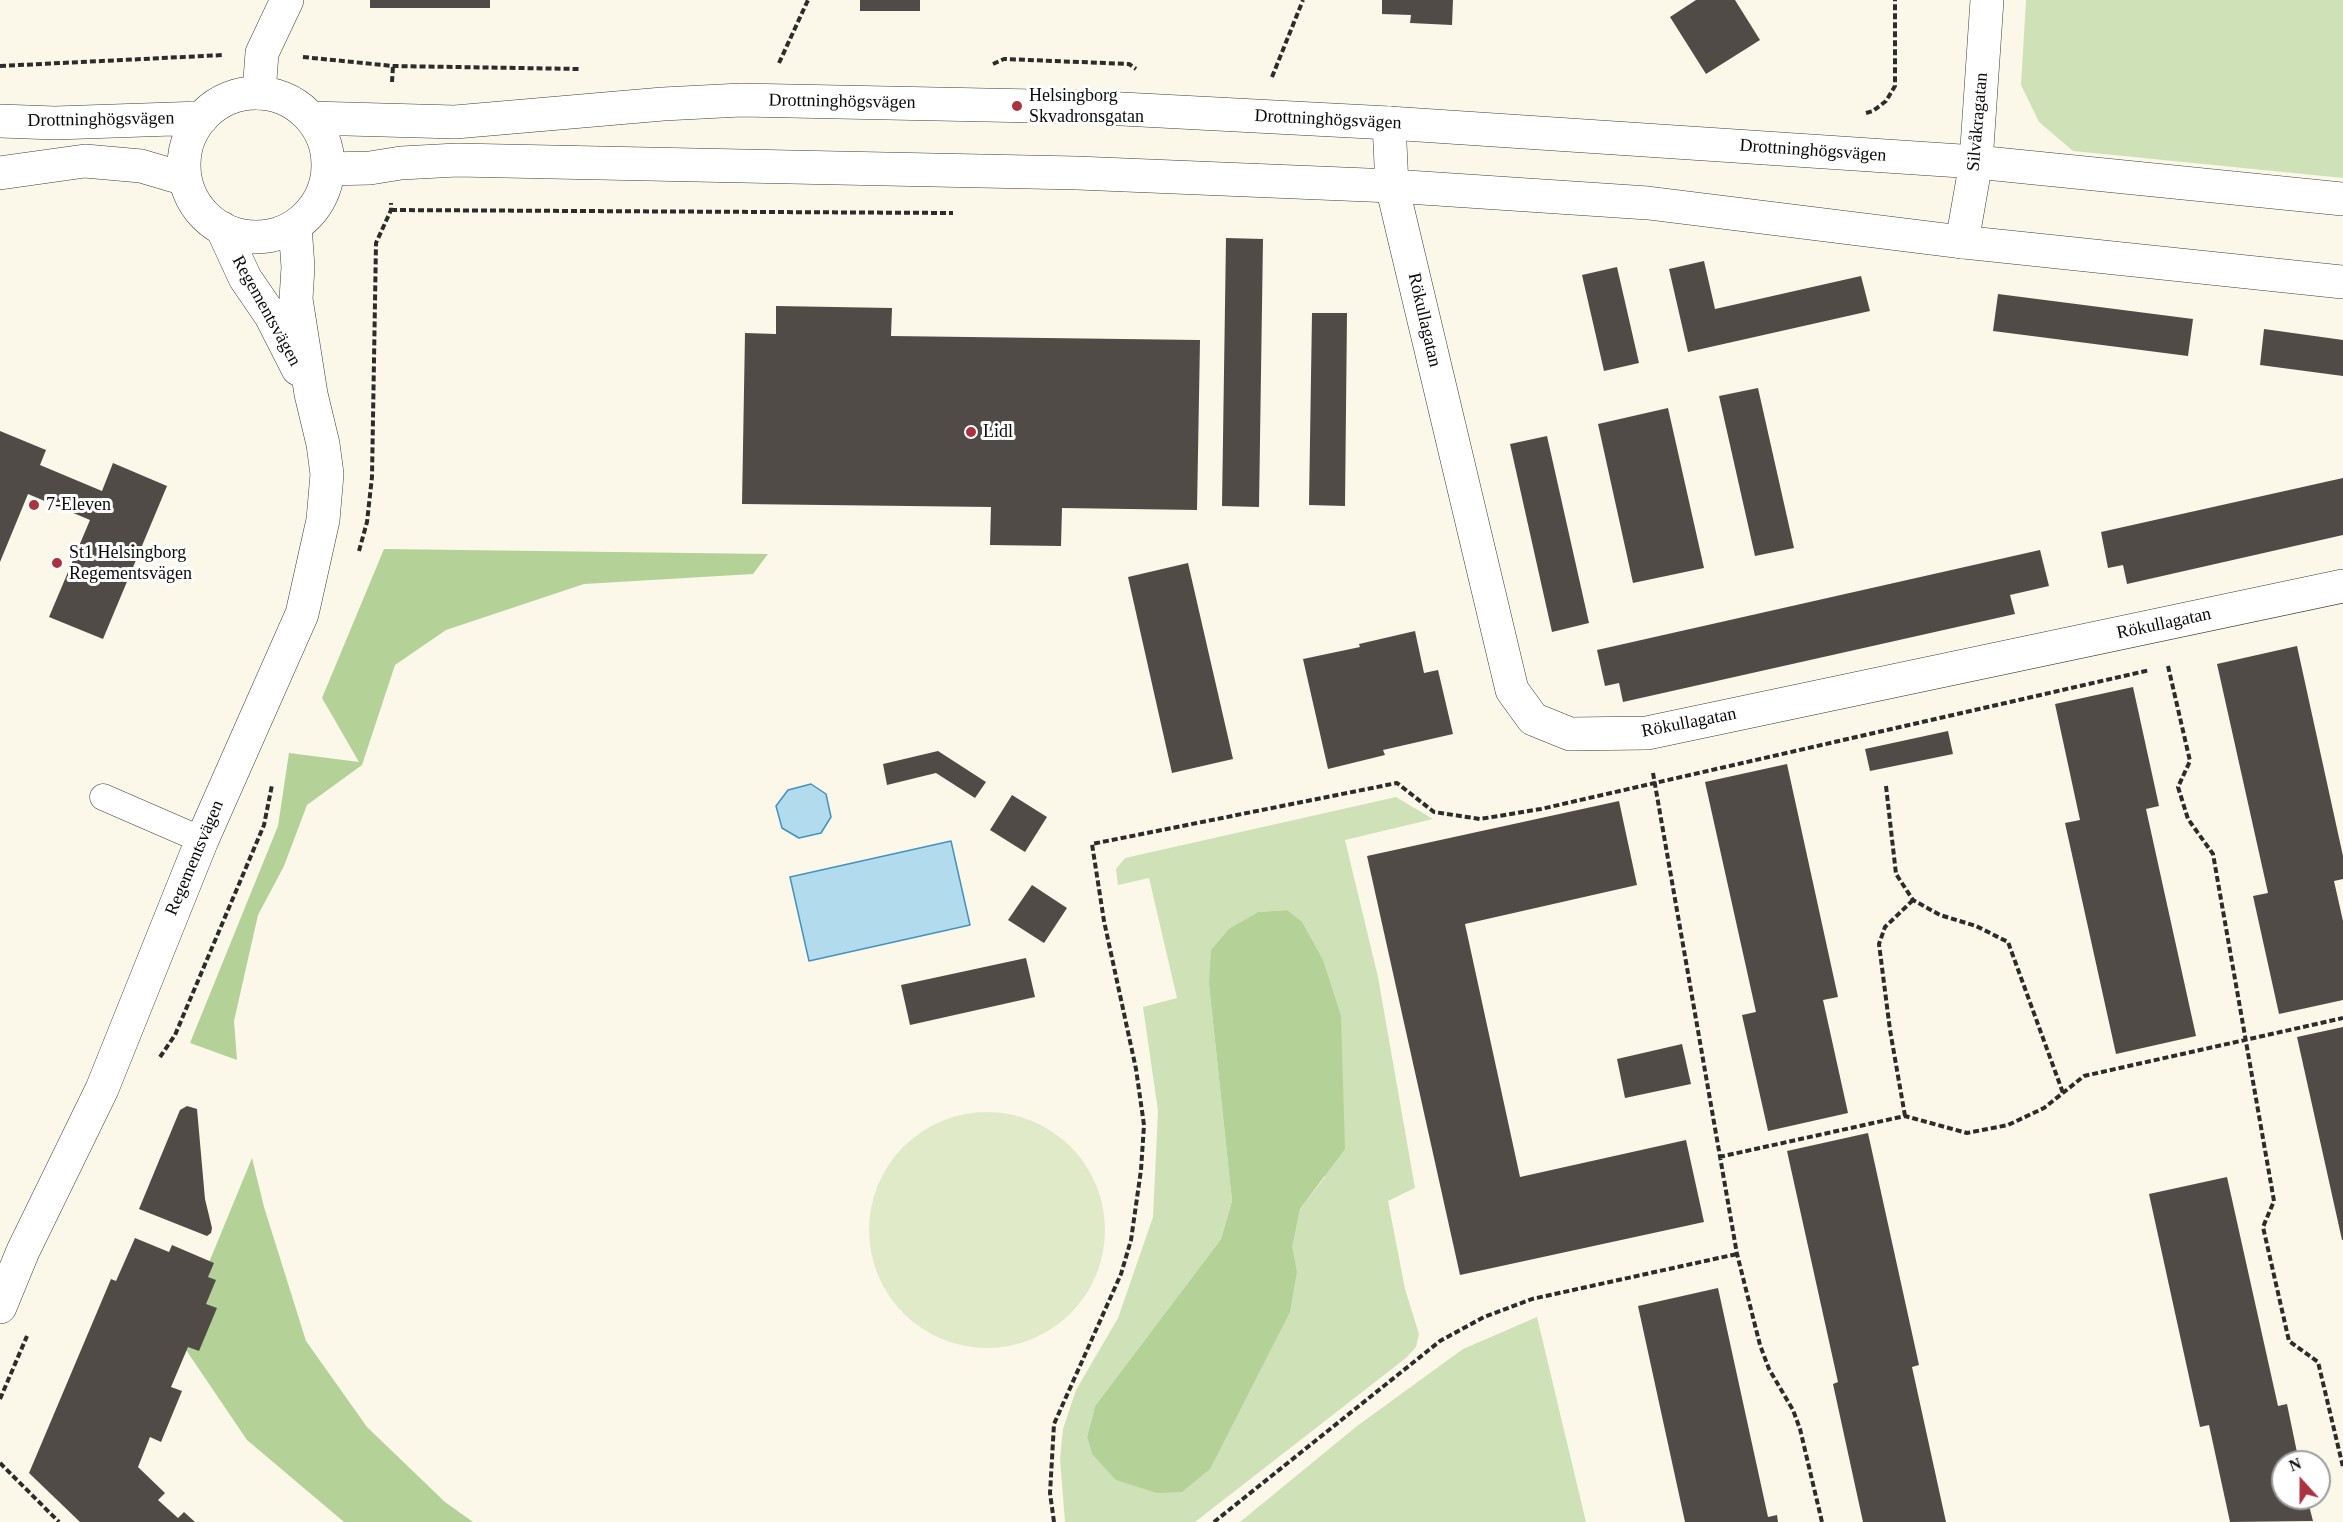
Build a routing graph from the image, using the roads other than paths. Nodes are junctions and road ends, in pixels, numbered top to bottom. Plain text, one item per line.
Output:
1 (287, 0) edge
2 (1987, 0) edge
3 (259, 93) junction
4 (202, 118) junction
5 (311, 118) junction
6 (0, 121) edge
7 (1389, 123) junction
8 (1976, 162) junction
9 (328, 169) junction
10 (0, 173) edge
11 (185, 179) junction
12 (1392, 186) junction
13 (2343, 200) edge
14 (295, 226) junction
15 (222, 228) junction
16 (1962, 242) junction
17 (2343, 282) edge
18 (311, 394) junction
19 (2343, 586) edge
20 (103, 797) dead end
21 (202, 840) junction
22 (0, 1307) edge

1 - 3 street
2 - 8 street, Silvåkragatan
3 - 4 street
3 - 5 street
4 - 6 street, Drottninghögsvägen
4 - 11 street
5 - 7 street, Drottninghögsvägen
5 - 9 street
7 - 8 street, Drottninghögsvägen
7 - 12 street, Rökullagatan
8 - 13 street, Drottninghögsvägen
8 - 16 street, Silvåkragatan
9 - 12 street
9 - 14 street
10 - 11 street
11 - 15 street
12 - 16 street
12 - 19 street, Rökullagatan
14 - 15 street
14 - 18 street, Regementsvägen
15 - 18 street, Regementsvägen
16 - 17 street
18 - 21 street, Regementsvägen
20 - 21 lane
21 - 22 street, Regementsvägen

